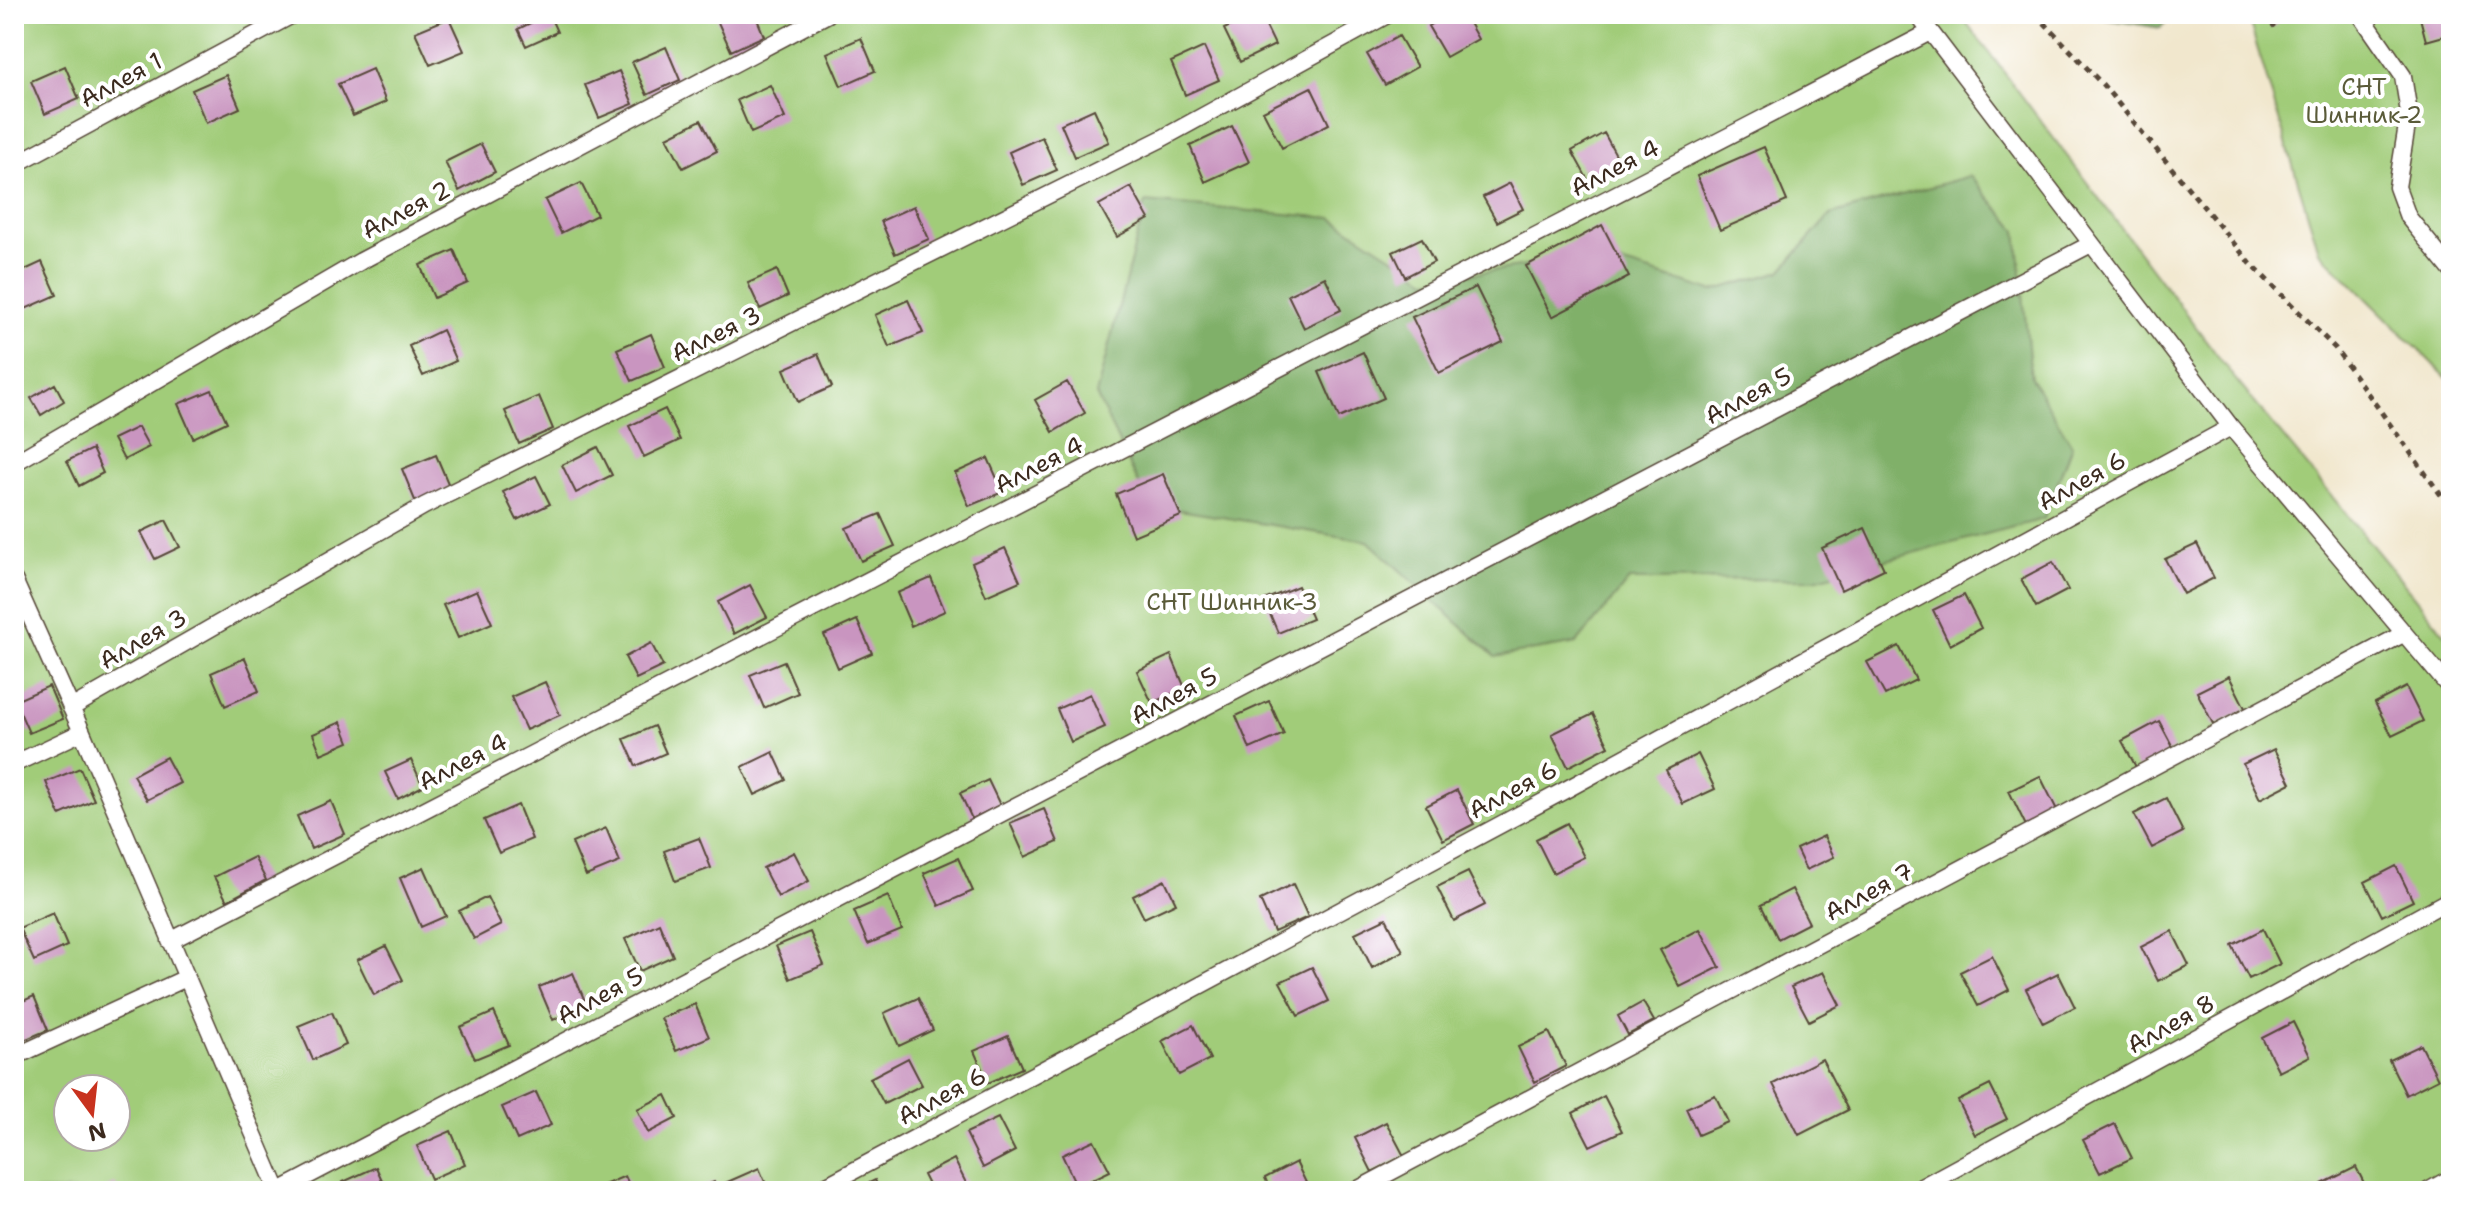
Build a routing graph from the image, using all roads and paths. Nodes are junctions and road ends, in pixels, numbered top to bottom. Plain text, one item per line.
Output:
1 (294, 14) edge
2 (828, 14) edge
3 (1389, 14) edge
4 (1917, 14) edge
5 (2036, 14) edge
6 (2360, 14) edge
7 (1930, 32) junction
8 (14, 165) edge
9 (2091, 244) junction
10 (2451, 270) edge
11 (2231, 427) junction
12 (14, 463) edge
13 (2451, 509) edge
14 (14, 580) edge
15 (2403, 634) junction
16 (2451, 689) edge
17 (71, 708) junction
18 (82, 732) junction
19 (14, 764) edge
20 (2451, 899) edge
21 (170, 941) junction
22 (186, 978) junction
23 (14, 1057) edge
24 (2451, 1178) edge
25 (278, 1191) edge
26 (816, 1191) edge
27 (1355, 1191) edge
28 (1914, 1191) edge
29 (2428, 1191) edge

1 - 8 lane, Аллея 1
2 - 12 lane, Аллея 2
3 - 17 lane, Аллея 3
4 - 7 lane
5 - 13 path
6 - 10 lane
7 - 9 lane
7 - 21 lane, Аллея 4
9 - 11 lane
9 - 25 lane, Аллея 5
11 - 15 lane
11 - 26 lane, Аллея 6
14 - 17 lane
15 - 16 lane
15 - 27 lane, Аллея 7
17 - 18 lane
18 - 19 lane
18 - 21 lane
20 - 28 lane, Аллея 8
21 - 22 lane
22 - 23 lane
22 - 25 lane
24 - 29 lane

